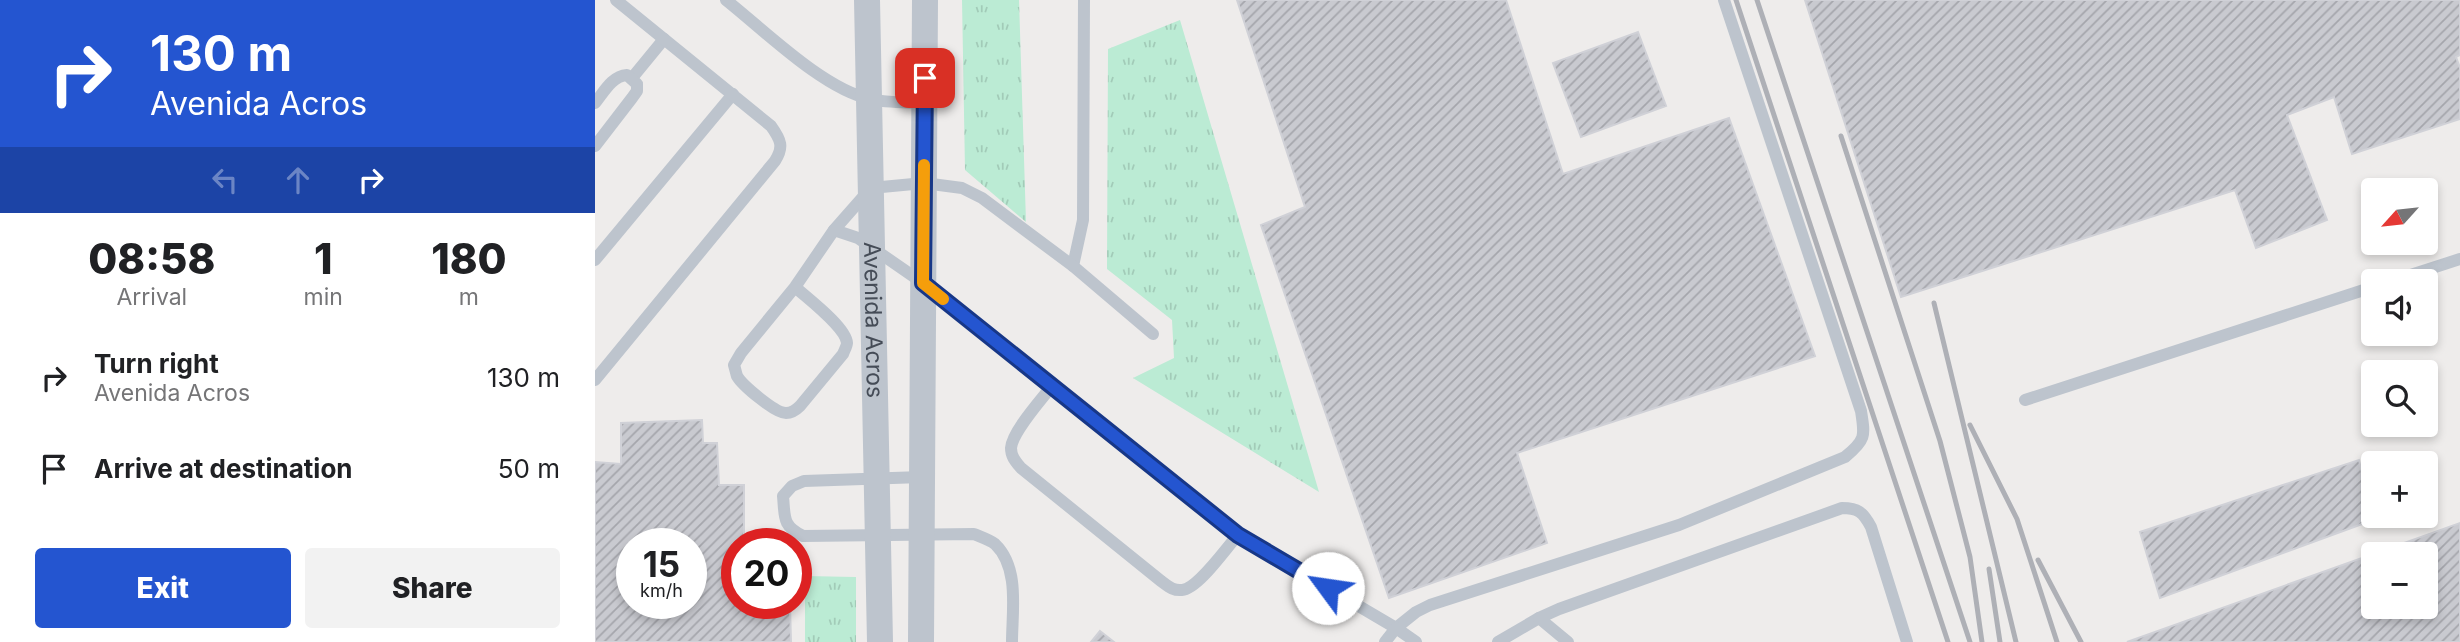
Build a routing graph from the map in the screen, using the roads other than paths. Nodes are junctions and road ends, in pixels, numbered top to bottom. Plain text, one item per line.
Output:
1 (616, 0) edge
2 (726, 0) edge
3 (867, 0) edge
4 (925, 0) edge
5 (1084, 0) edge
6 (1724, 0) edge
7 (664, 39) junction
8 (632, 78) junction
9 (733, 94) junction
10 (869, 99) junction
11 (595, 103) edge
12 (925, 103) junction
13 (595, 146) edge
14 (924, 183) junction
15 (871, 188) junction
16 (834, 230) junction
17 (873, 250) junction
18 (2460, 259) edge
19 (595, 260) edge
20 (1073, 266) junction
21 (2429, 269) edge
22 (923, 283) junction
23 (796, 287) junction
24 (2361, 291) edge
25 (1153, 334) dead end
26 (595, 380) edge
27 (1051, 387) junction
28 (2025, 400) dead end
29 (877, 477) junction
30 (922, 477) junction
31 (922, 534) junction
32 (879, 535) junction
33 (1238, 535) junction
34 (1539, 618) junction
35 (1396, 628) junction
36 (880, 642) edge
37 (921, 642) edge
38 (1012, 642) edge
39 (1385, 642) edge
40 (1416, 642) edge
41 (1498, 642) edge
42 (1568, 642) edge
43 (1907, 642) edge

1 - 7 lane
2 - 10 lane
3 - 10 street, Avenida Acros
4 - 12 street, Avenida Acros
5 - 20 lane
6 - 35 lane
7 - 8 lane
7 - 9 lane
8 - 11 lane
8 - 13 lane
9 - 19 lane
9 - 26 lane
10 - 12 lane
10 - 15 street, Avenida Acros
12 - 14 street, Avenida Acros
14 - 15 lane
14 - 20 lane
14 - 22 street, Avenida Acros
15 - 16 lane
15 - 17 street, Avenida Acros
16 - 17 lane
16 - 23 lane
17 - 22 lane
17 - 29 street, Avenida Acros
18 - 21 lane
20 - 25 lane
22 - 27 lane
22 - 30 street, Avenida Acros
23 - 23 lane
24 - 28 lane
27 - 33 lane
27 - 33 lane
29 - 30 lane
29 - 32 street, Avenida Acros
29 - 32 lane
30 - 31 street, Avenida Acros
31 - 32 lane
31 - 37 street, Avenida Acros
31 - 38 lane
32 - 36 street, Avenida Acros
33 - 35 lane
34 - 41 lane
34 - 42 lane
34 - 43 lane
35 - 39 lane
35 - 40 lane

